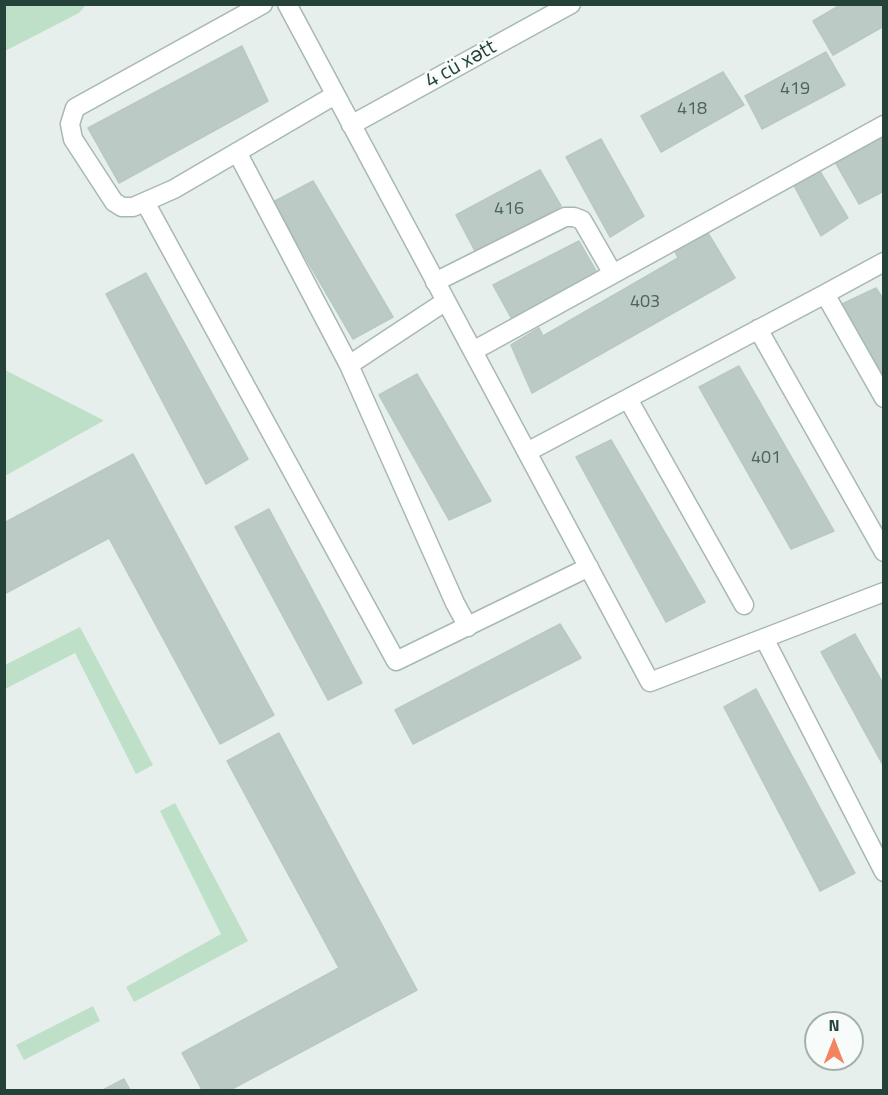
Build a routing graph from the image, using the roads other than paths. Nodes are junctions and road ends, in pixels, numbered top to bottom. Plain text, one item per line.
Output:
1 (263, 4) edge
2 (286, 4) edge
3 (571, 4) edge
4 (335, 95) junction
5 (351, 125) junction
6 (884, 125) edge
7 (237, 152) junction
8 (145, 202) junction
9 (884, 262) edge
10 (613, 274) junction
11 (435, 282) junction
12 (825, 294) junction
13 (446, 301) junction
14 (758, 329) junction
15 (473, 351) junction
16 (349, 365) junction
17 (884, 398) edge
18 (628, 399) junction
19 (527, 452) junction
20 (879, 534) edge
21 (884, 552) edge
22 (589, 567) junction
23 (884, 592) edge
24 (744, 605) dead end
25 (468, 627) junction
26 (764, 638) junction
27 (884, 872) edge

1 - 8 street
2 - 4 street
3 - 5 street, 4 cü xətt
4 - 5 street
4 - 7 street
5 - 11 street
6 - 10 street
7 - 8 street
7 - 16 street
8 - 25 street
9 - 12 street
10 - 11 street
10 - 15 street
11 - 13 street
12 - 14 street
12 - 17 street
13 - 15 street
13 - 16 street
14 - 18 street
14 - 20 street
15 - 19 street
16 - 25 street
18 - 19 street
18 - 24 street
19 - 22 street
20 - 21 street
22 - 25 street
22 - 26 street
23 - 26 street
26 - 27 street

